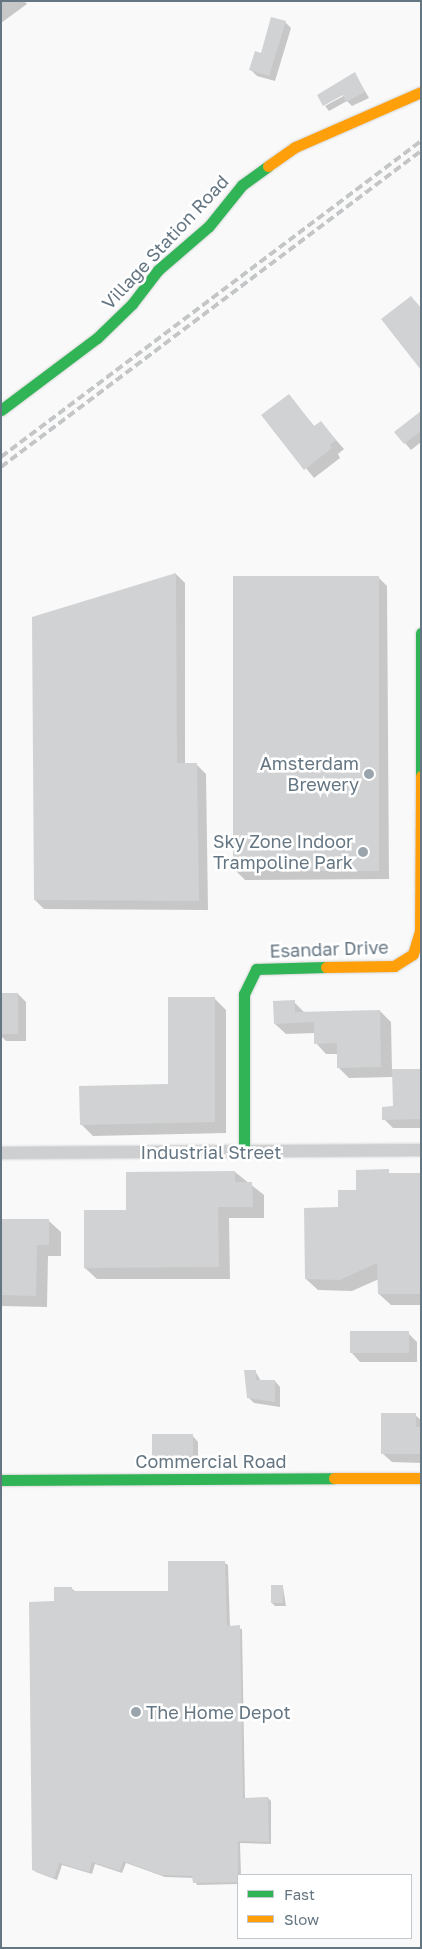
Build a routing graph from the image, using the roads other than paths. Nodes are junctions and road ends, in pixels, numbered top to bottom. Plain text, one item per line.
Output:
1 (421, 92) edge
2 (1, 410) edge
3 (421, 633) edge
4 (421, 1150) edge
5 (244, 1151) junction
6 (1, 1153) edge
7 (421, 1478) edge
8 (1, 1480) edge

1 - 2 street, Village Station Road
3 - 5 street, Esandar Drive
4 - 5 street, Industrial Street
5 - 6 street, Industrial Street
7 - 8 street, Commercial Road

